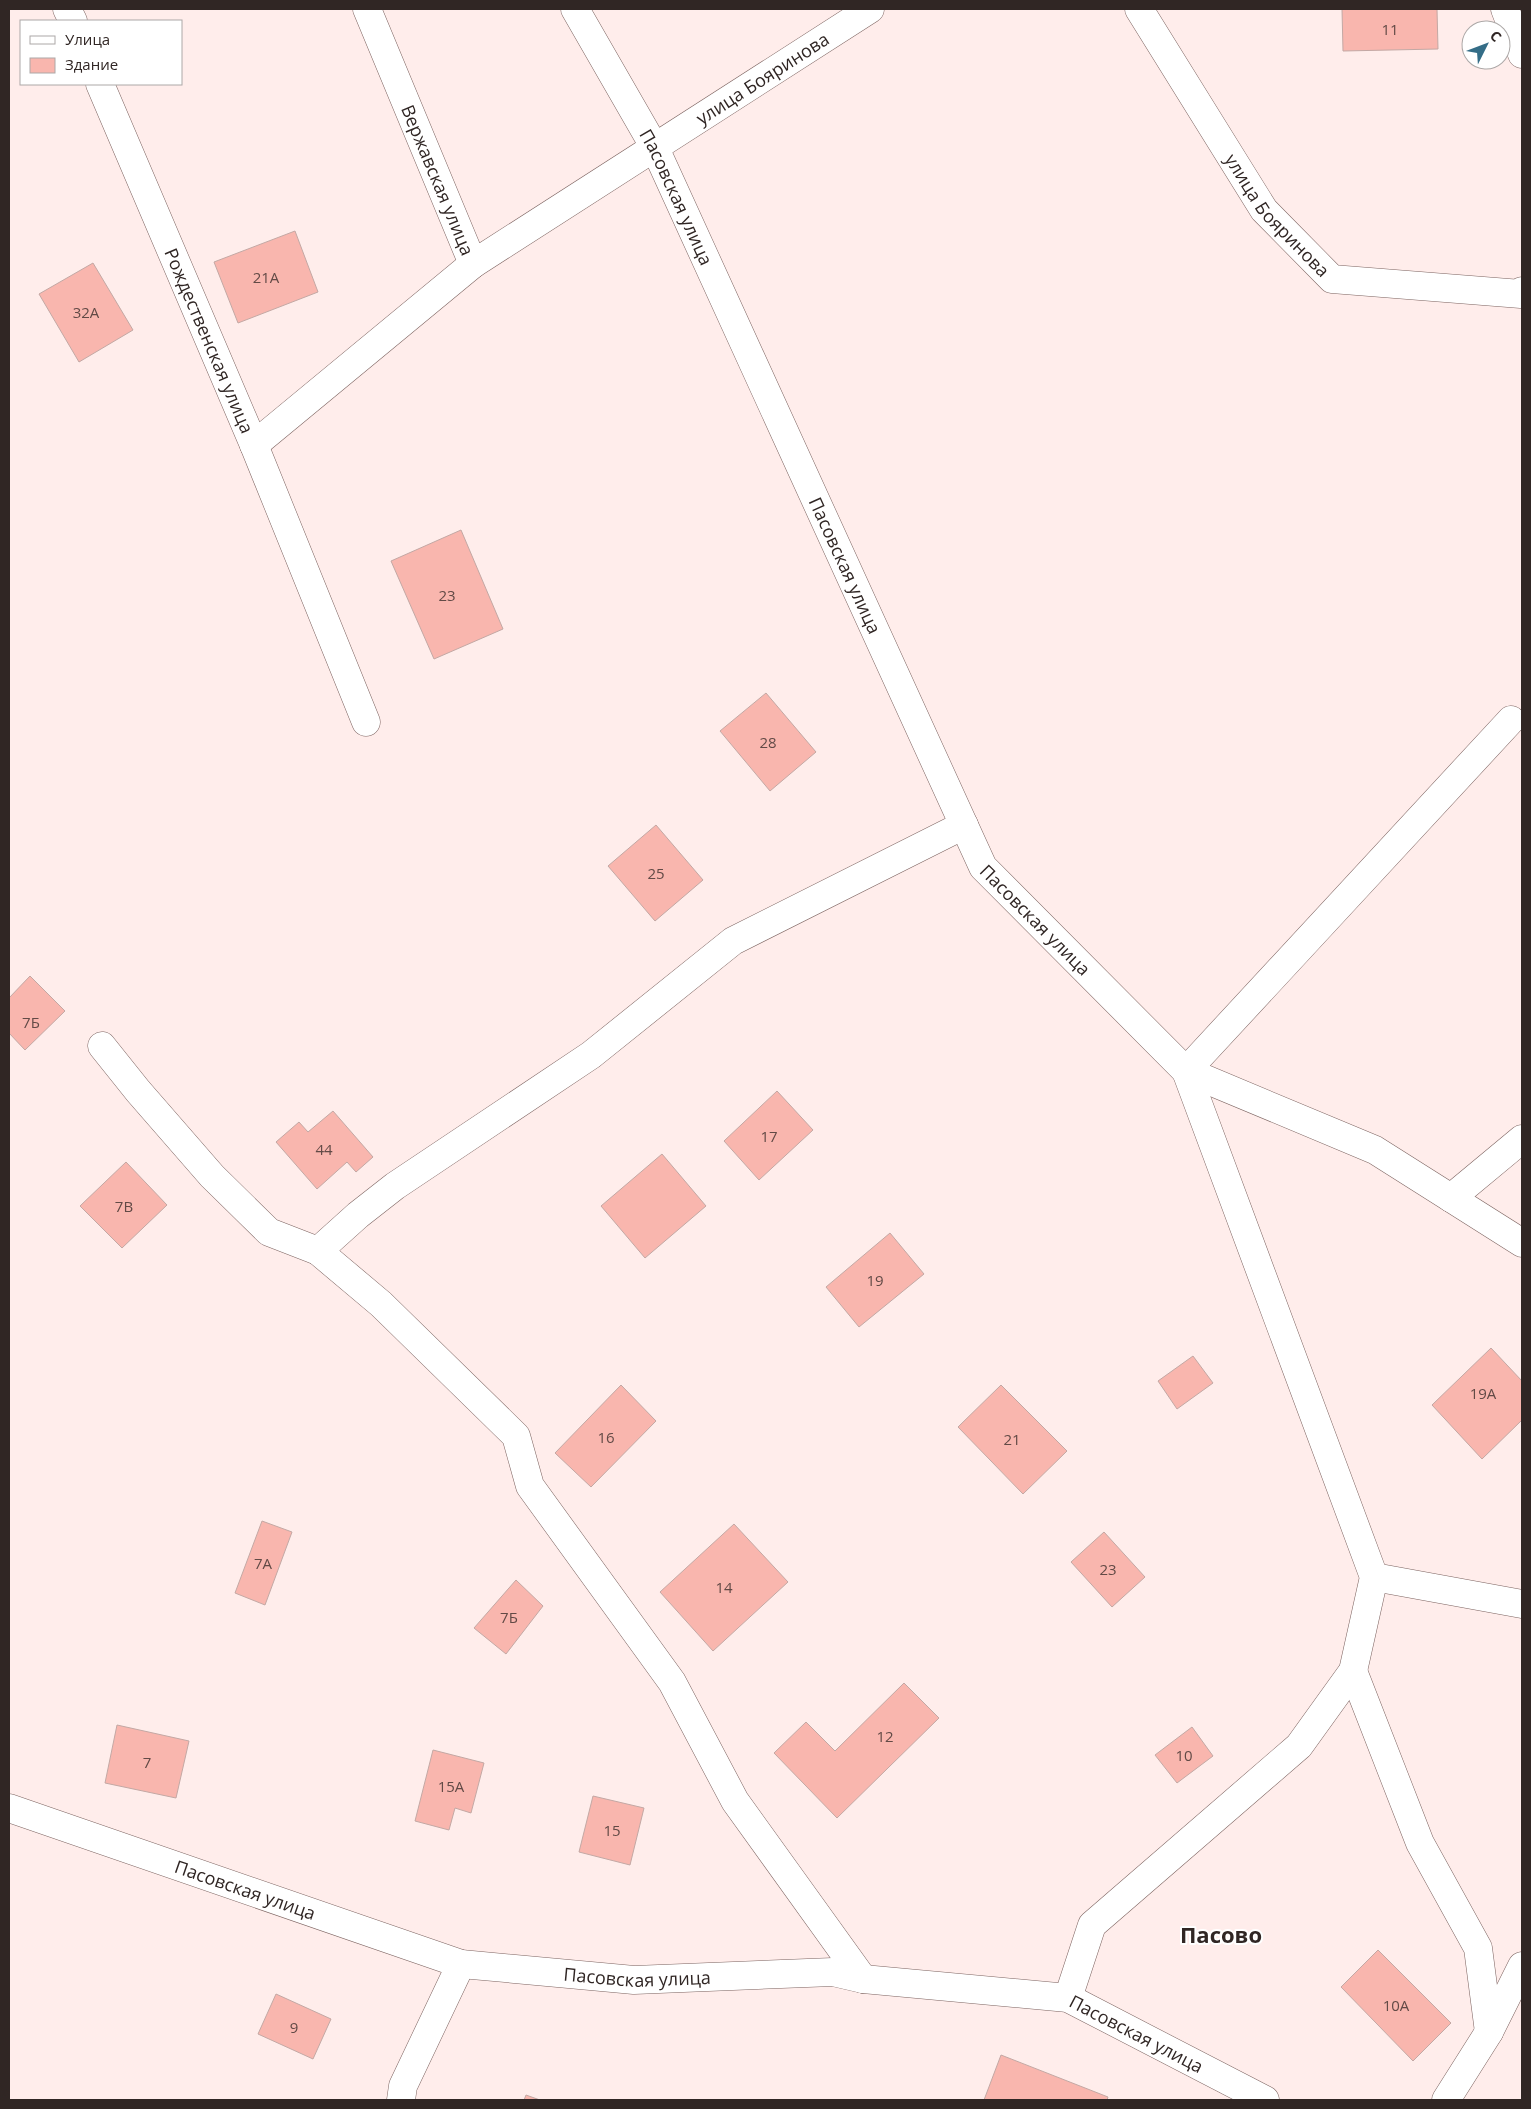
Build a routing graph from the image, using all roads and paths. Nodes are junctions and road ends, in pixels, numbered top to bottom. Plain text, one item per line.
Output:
1 (367, 9) edge
2 (575, 9) edge
3 (1139, 9) edge
4 (1505, 9) edge
5 (862, 12) edge
6 (1522, 54) edge
7 (100, 85) edge
8 (655, 148) junction
9 (473, 264) junction
10 (1522, 293) edge
11 (254, 445) junction
12 (1511, 720) dead end
13 (366, 722) dead end
14 (964, 825) junction
15 (102, 1046) dead end
16 (1186, 1071) junction
17 (1522, 1139) edge
18 (1451, 1198) junction
19 (1522, 1244) edge
20 (318, 1251) junction
21 (1374, 1577) junction
22 (1522, 1604) edge
23 (1353, 1671) junction
24 (9, 1808) edge
25 (461, 1964) junction
26 (1522, 1966) edge
27 (863, 1979) junction
28 (1068, 1998) junction
29 (1489, 2032) junction
30 (401, 2100) edge
31 (1265, 2100) edge
32 (1446, 2100) edge

1 - 9 street, Вержавская улица
2 - 8 street, Пасовская улица
3 - 10 street, улица Бояринова
4 - 6 street
5 - 8 street, улица Бояринова
7 - 11 street, Рождественская улица
8 - 9 street, Вержавская улица
8 - 14 street, Пасовская улица
9 - 11 street, Рождественская улица
11 - 13 street
12 - 16 street
14 - 16 street, Пасовская улица
14 - 20 street
15 - 20 street
16 - 18 street
16 - 21 street
17 - 18 street
18 - 19 street
20 - 27 street
21 - 22 street
21 - 23 street
23 - 28 street
23 - 29 street
24 - 25 street, Пасовская улица
25 - 27 street, Пасовская улица
25 - 30 street
26 - 29 street
27 - 28 street, Пасовская улица
28 - 31 street, Пасовская улица
29 - 32 street

